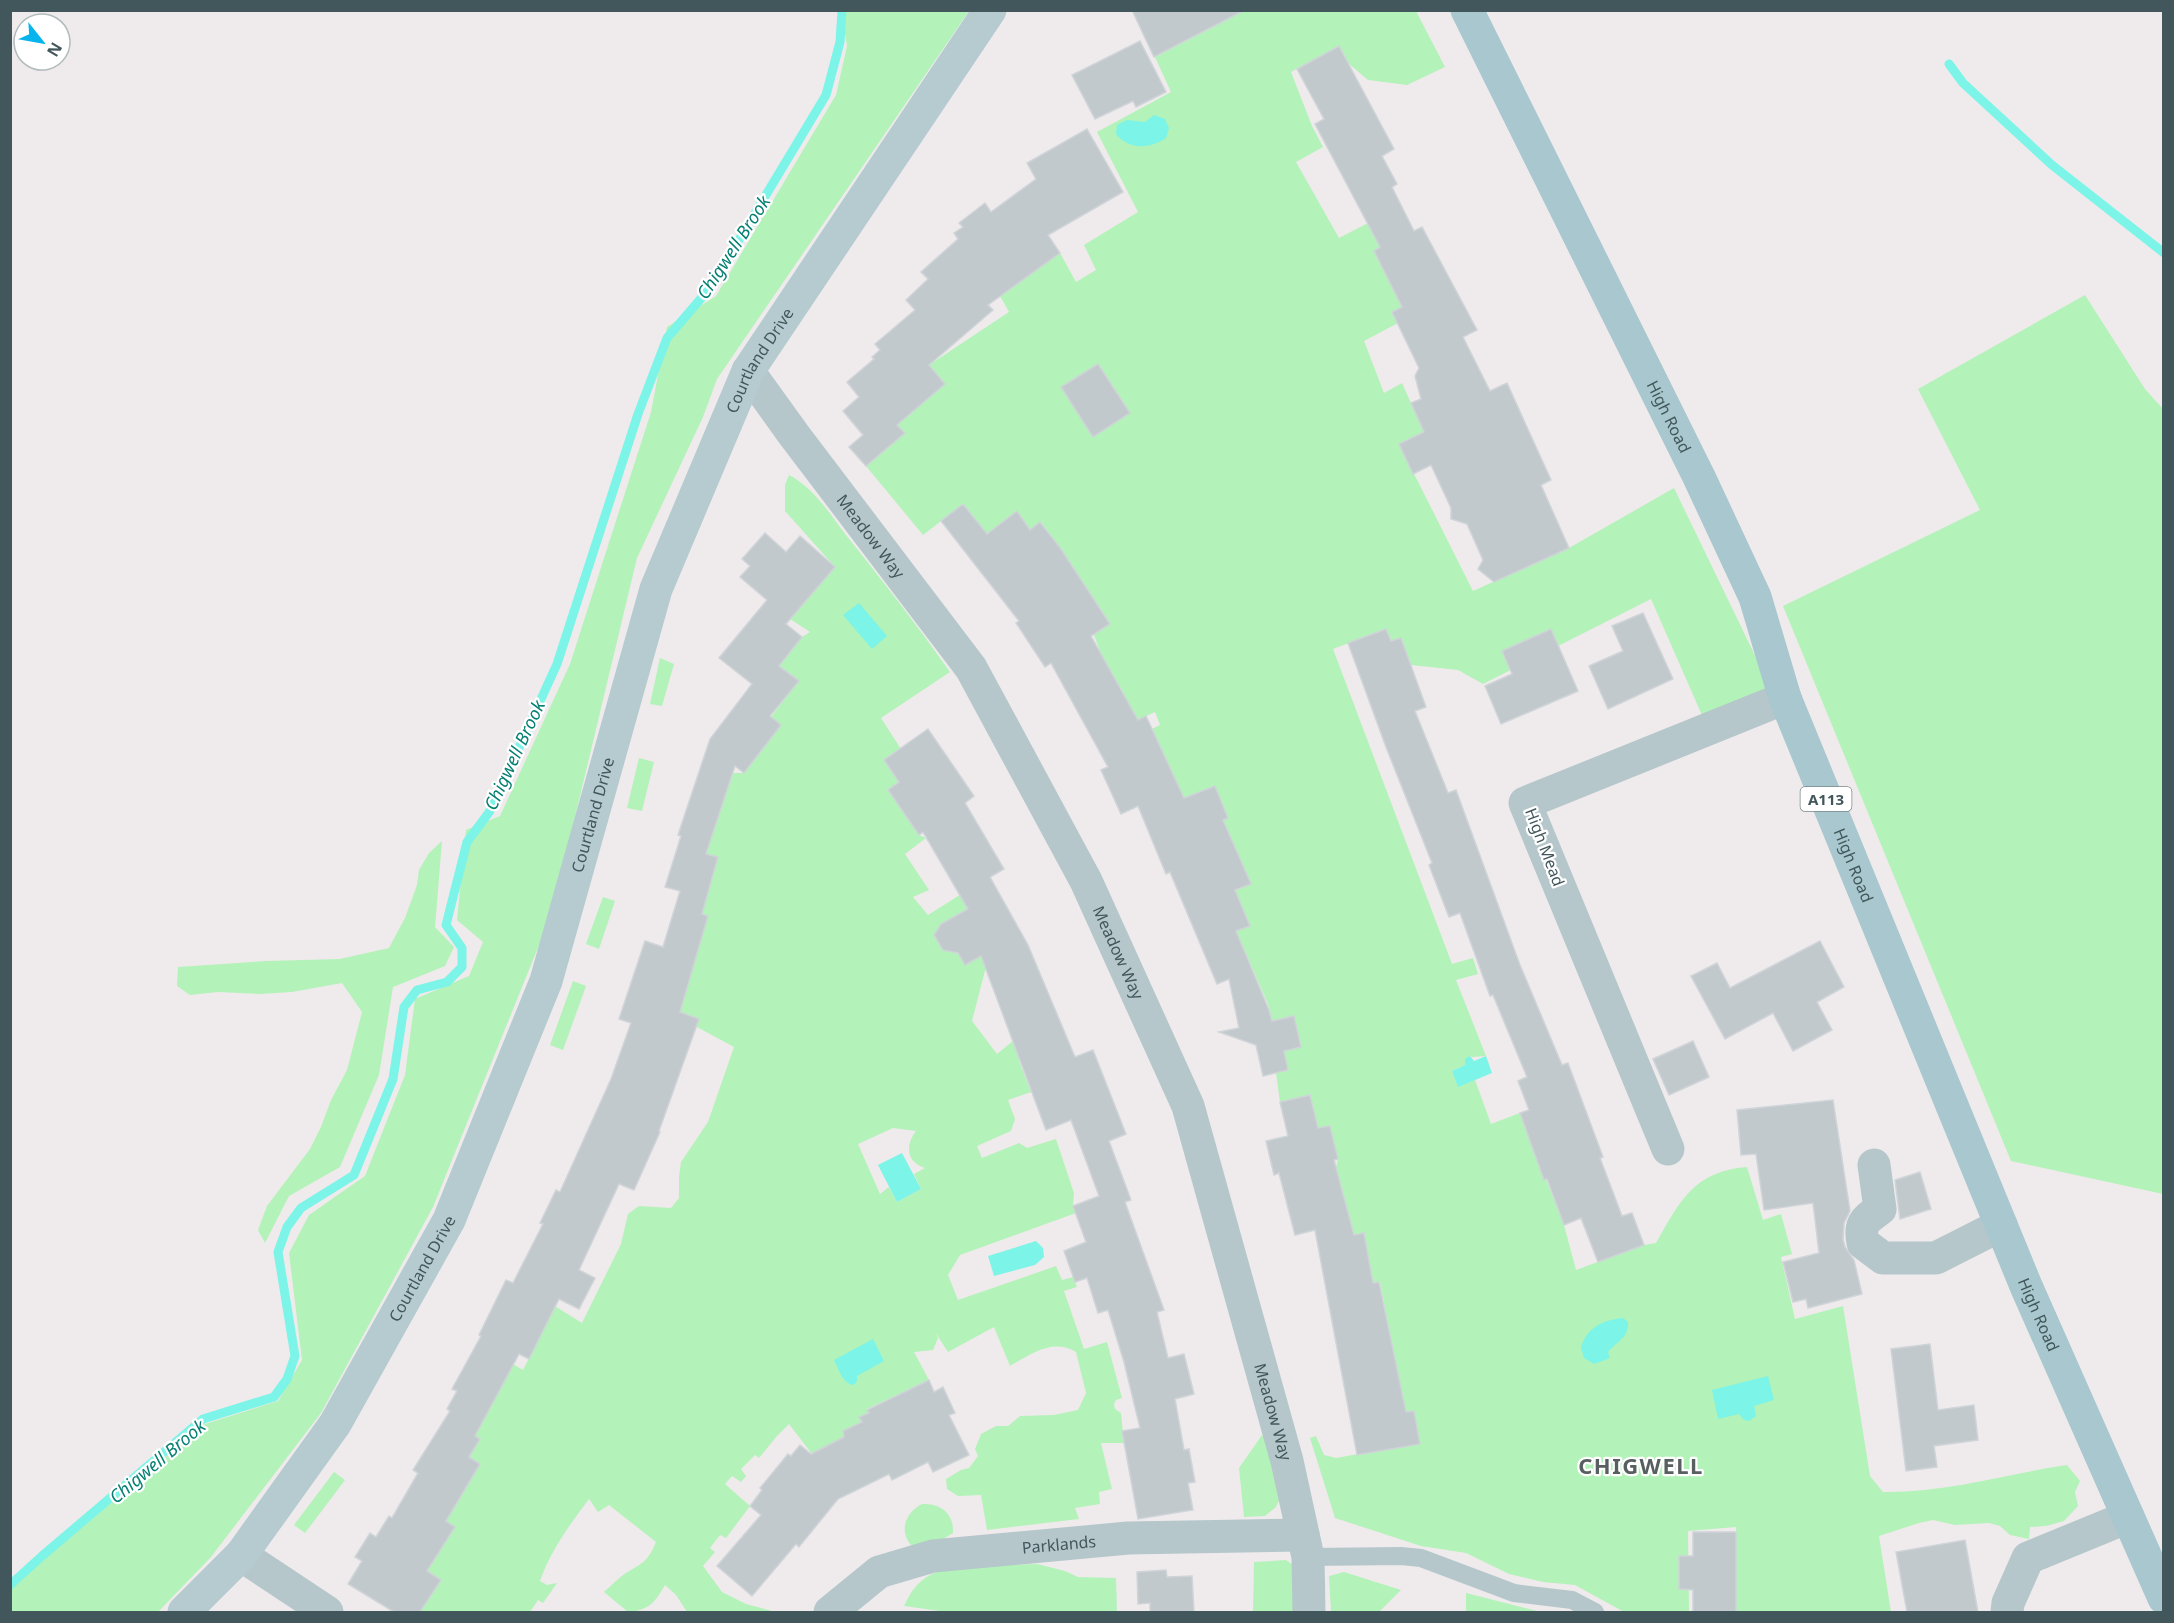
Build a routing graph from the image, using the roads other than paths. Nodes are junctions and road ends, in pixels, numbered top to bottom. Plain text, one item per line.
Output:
1 (990, 10) edge
2 (1467, 10) edge
3 (748, 371) junction
4 (1785, 698) junction
5 (1668, 1149) dead end
6 (1875, 1165) dead end
7 (2001, 1225) junction
8 (2128, 1517) junction
9 (1305, 1546) junction
10 (241, 1555) junction
11 (2163, 1598) edge
12 (184, 1612) edge
13 (327, 1612) edge
14 (830, 1612) edge
15 (1309, 1612) edge
16 (1595, 1612) edge
17 (2007, 1612) edge

1 - 3 street, Courtland Drive
2 - 4 main road, High Road / A113
3 - 9 street, Meadow Way
3 - 10 street, Courtland Drive
4 - 5 street, High Mead
4 - 7 main road, High Road / A113
6 - 7 street
7 - 8 main road, High Road / A113
8 - 11 main road, High Road / A113
8 - 17 street
9 - 14 street, Parklands
9 - 15 street, Meadow Way
9 - 16 lane
10 - 12 street, Courtland Drive
10 - 13 street

